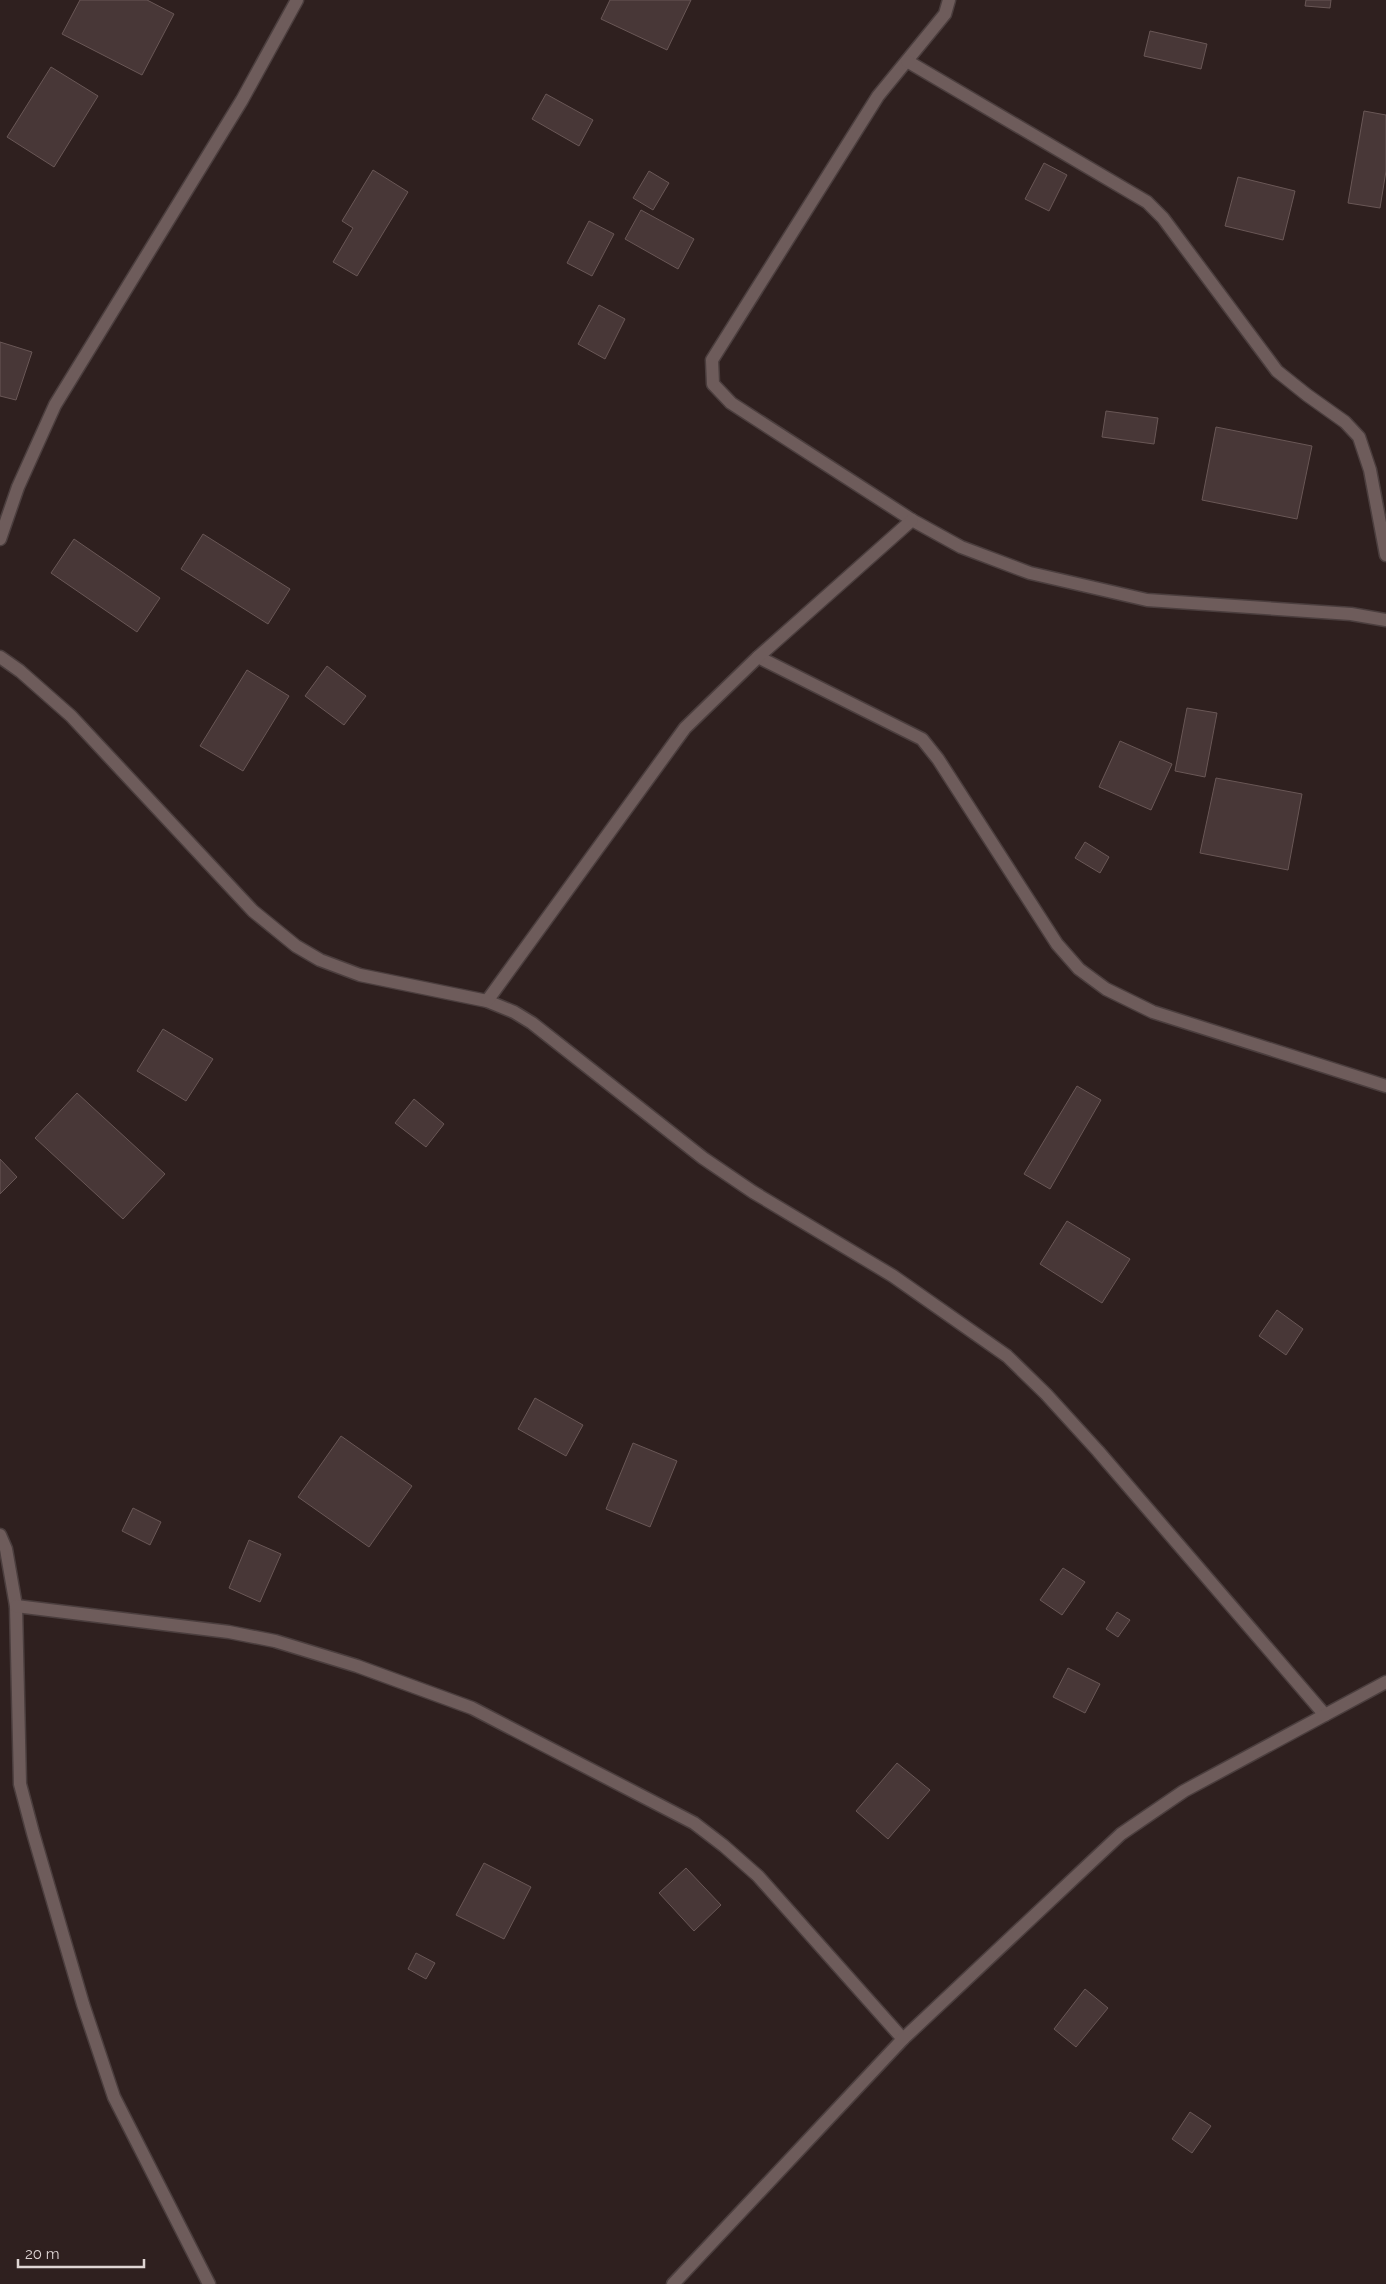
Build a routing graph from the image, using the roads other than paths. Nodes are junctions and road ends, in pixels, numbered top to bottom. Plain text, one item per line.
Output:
1 (297, 0) edge
2 (949, 0) edge
3 (907, 61) junction
4 (912, 520) junction
5 (0, 539) edge
6 (1386, 555) edge
7 (1386, 620) edge
8 (0, 657) edge
9 (758, 657) junction
10 (487, 1001) junction
11 (1386, 1086) edge
12 (0, 1535) edge
13 (16, 1606) junction
14 (1386, 1682) edge
15 (1325, 1715) junction
16 (902, 2039) junction
17 (209, 2284) edge
18 (673, 2284) edge

1 - 5 street
2 - 3 street
3 - 4 street
3 - 6 street
4 - 7 street
4 - 9 street
8 - 10 street
9 - 10 street
9 - 11 street
10 - 15 street
12 - 13 street
13 - 16 street
13 - 17 street
14 - 15 street
15 - 16 street
16 - 18 street

